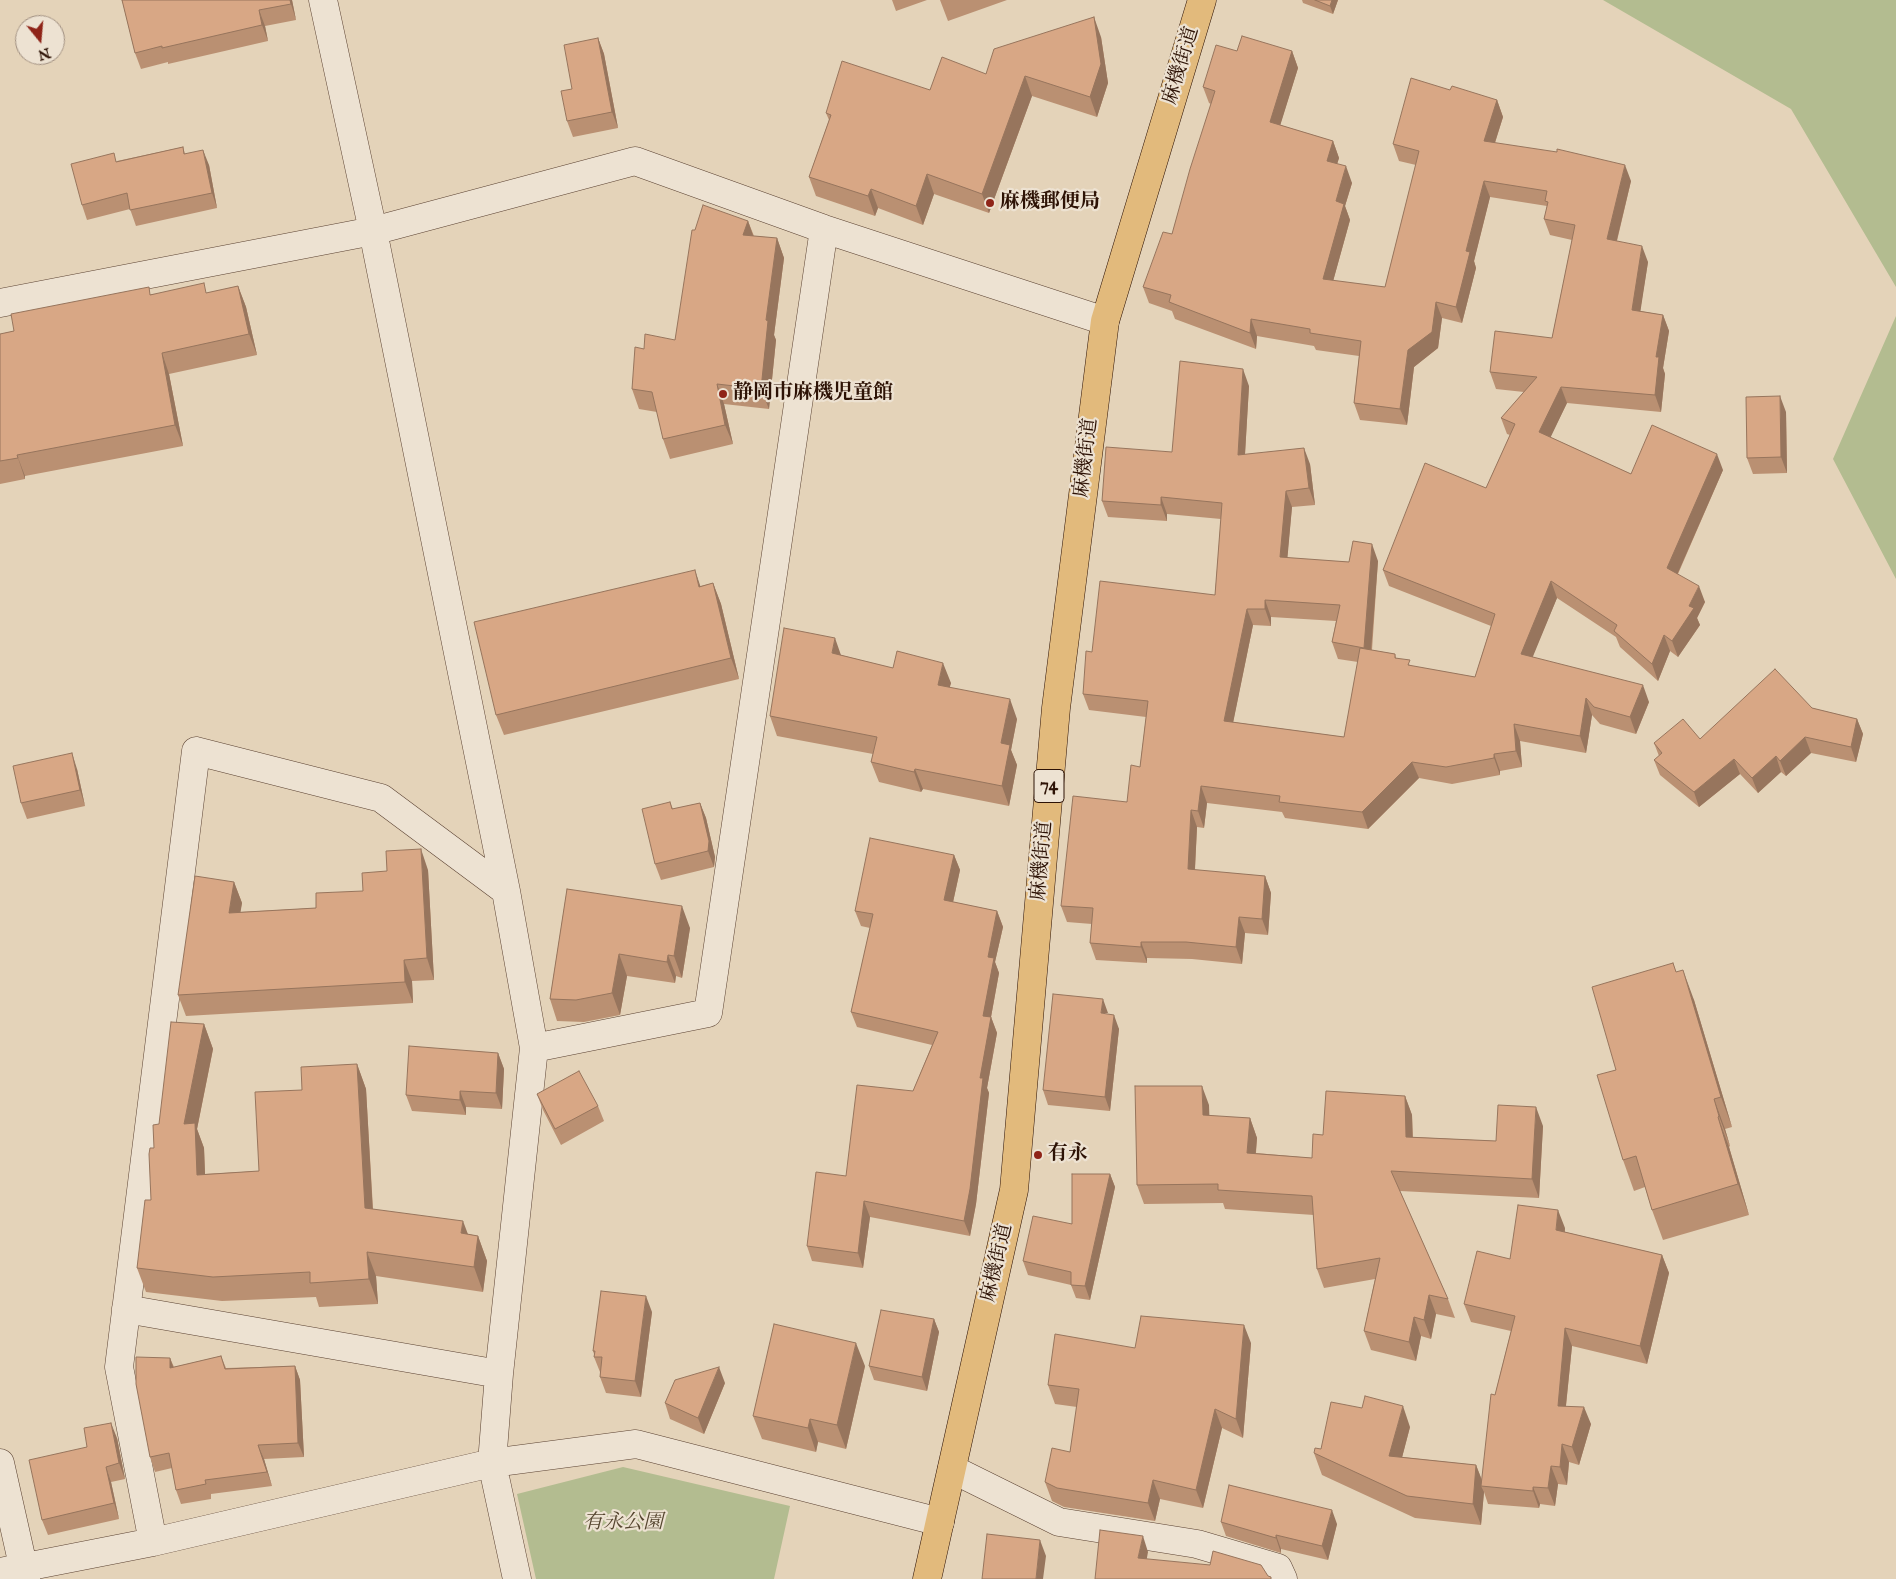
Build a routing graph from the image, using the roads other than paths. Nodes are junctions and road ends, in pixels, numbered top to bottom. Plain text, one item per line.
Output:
1 (323, 0) edge
2 (1202, 0) edge
3 (824, 229) junction
4 (373, 231) junction
5 (0, 303) edge
6 (1105, 321) junction
7 (506, 891) junction
8 (534, 1048) junction
9 (126, 1309) junction
10 (499, 1374) junction
11 (0, 1463) edge
12 (492, 1463) junction
13 (952, 1469) junction
14 (940, 1522) junction
15 (153, 1542) junction
16 (16, 1573) edge
17 (517, 1579) edge
18 (927, 1579) edge
19 (1283, 1579) edge

1 - 4 street
2 - 6 main road, 麻機街道 / 74
3 - 4 street
3 - 6 street
3 - 8 street
4 - 5 street
4 - 7 street
6 - 13 main road, 麻機街道 / 74
7 - 8 street
7 - 9 street
8 - 10 street
9 - 10 street
9 - 15 street
10 - 12 street
11 - 16 street
12 - 14 street
12 - 15 street
12 - 17 street
13 - 14 main road, 麻機街道 / 74
13 - 19 street
14 - 18 main road, 麻機街道 / 74
15 - 16 street

